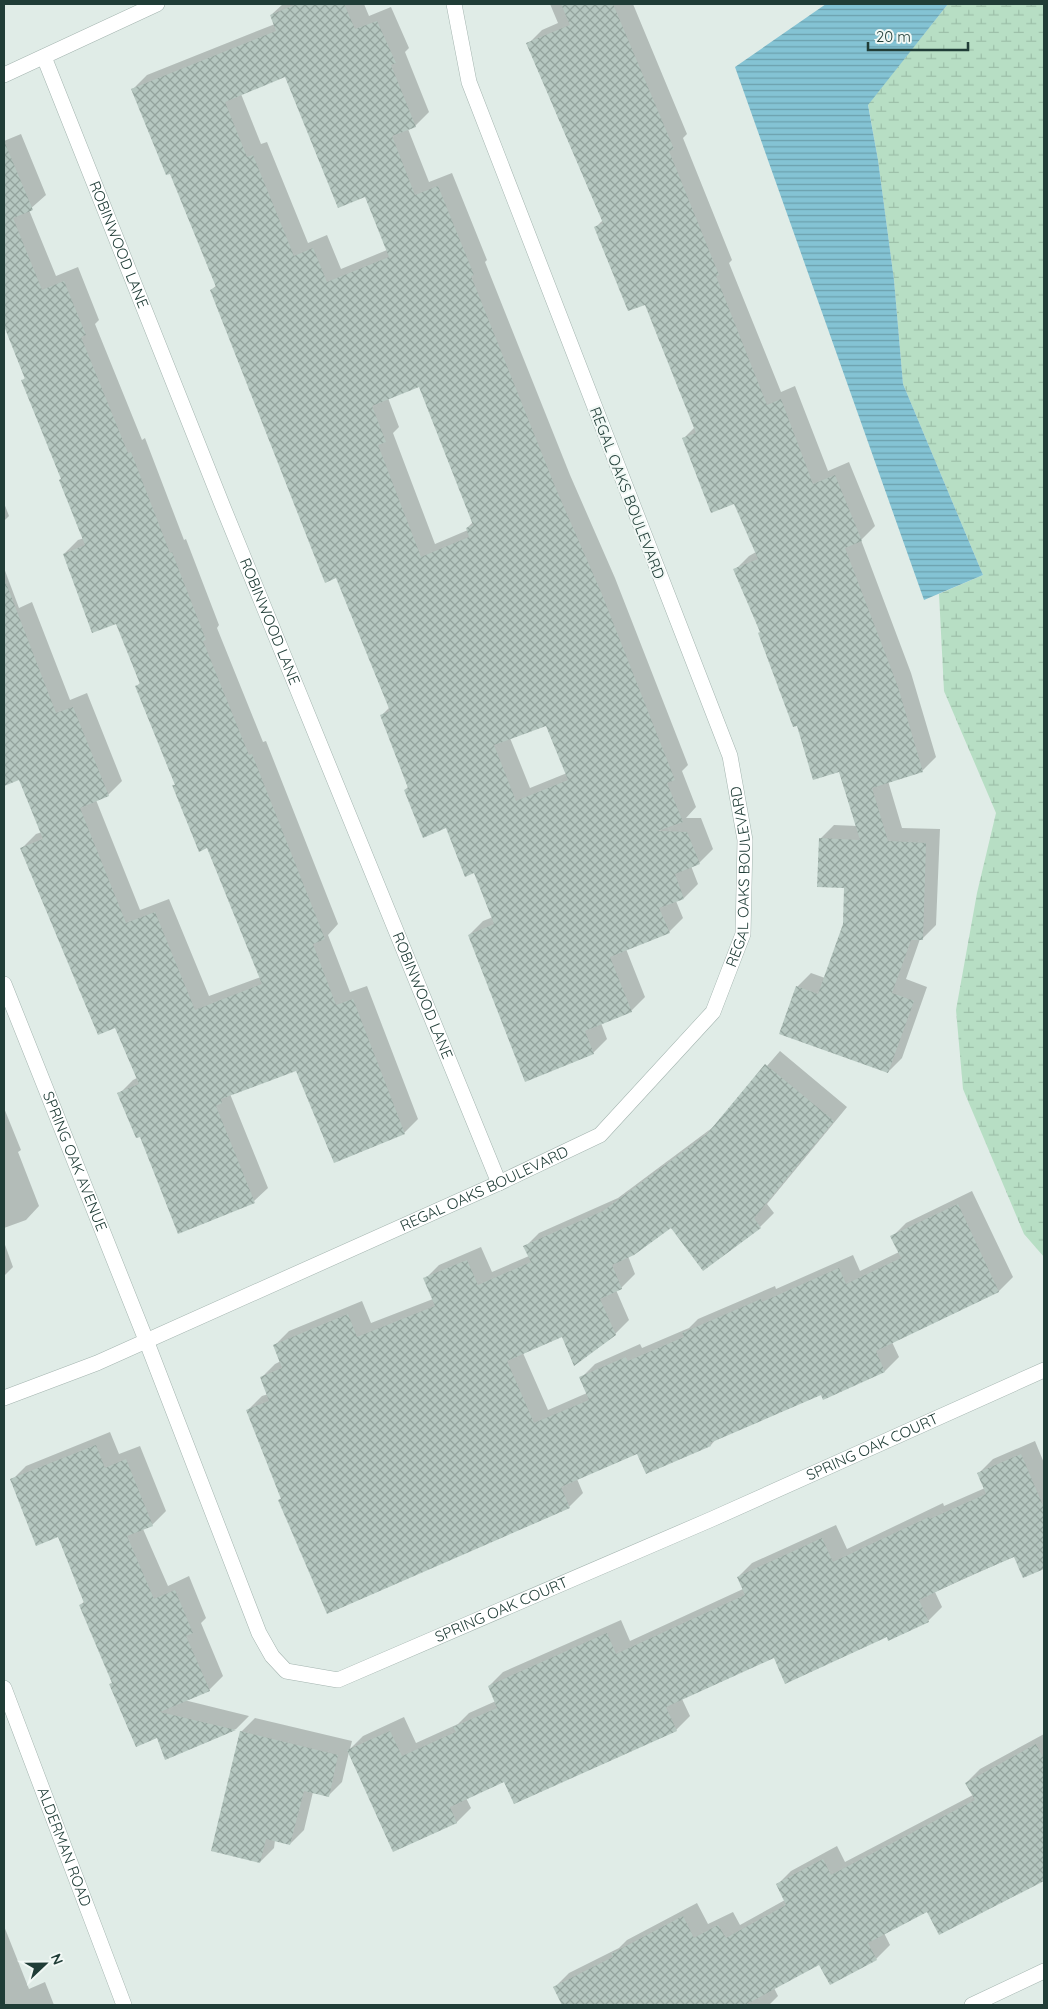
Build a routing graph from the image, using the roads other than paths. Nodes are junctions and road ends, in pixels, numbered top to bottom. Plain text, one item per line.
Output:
1 (157, 4) edge
2 (454, 4) edge
3 (44, 57) junction
4 (4, 75) edge
5 (4, 984) edge
6 (499, 1183) junction
7 (146, 1340) junction
8 (1044, 1370) edge
9 (4, 1398) edge
10 (4, 1688) edge
11 (1044, 1971) edge
12 (124, 2005) edge
13 (972, 2005) edge

1 - 3 street
2 - 6 street, REGAL OAKS BOULEVARD
3 - 4 street
3 - 6 street, ROBINWOOD LANE
5 - 7 street, SPRING OAK AVENUE
6 - 7 street, REGAL OAKS BOULEVARD
7 - 8 street, SPRING OAK COURT
7 - 9 street, REGAL OAKS BOULEVARD
10 - 12 street, ALDERMAN ROAD
11 - 13 street

